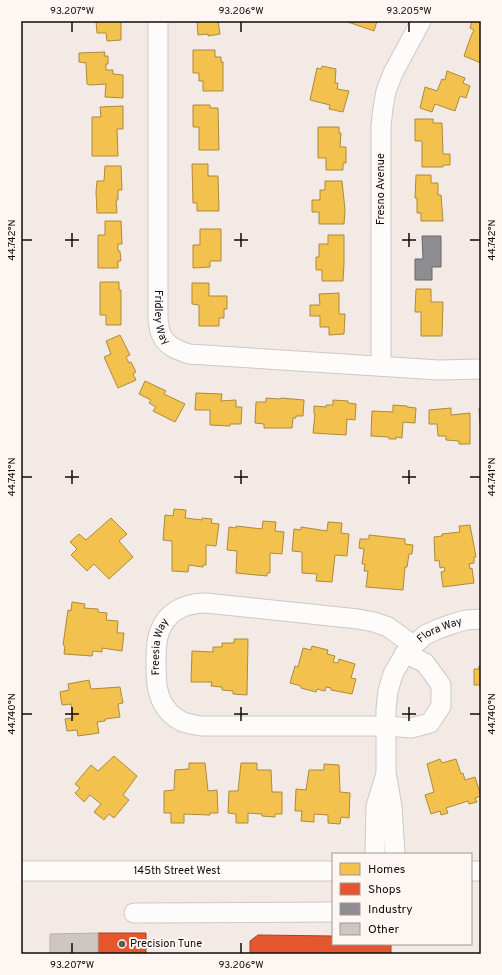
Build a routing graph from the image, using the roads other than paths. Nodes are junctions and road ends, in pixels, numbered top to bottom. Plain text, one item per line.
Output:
1 (158, 21) edge
2 (421, 21) edge
3 (381, 366) junction
4 (481, 369) edge
5 (481, 619) edge
6 (409, 649) junction
7 (386, 726) junction
8 (386, 772) junction
9 (375, 853) edge
10 (395, 853) edge
11 (21, 871) edge
12 (332, 871) edge
13 (134, 912) dead end
14 (332, 912) edge

1 - 3 street, Fridley Way
2 - 3 street, Fresno Avenue
3 - 4 street, Fridley Way
5 - 6 street, Flora Way
6 - 7 street, Flora Way
6 - 7 street, Flora Way
6 - 7 street, Freesia Way
7 - 8 street, Flora Way
8 - 9 street, Flora Way
8 - 10 street, Flora Way
11 - 12 street, 145th Street West
13 - 14 street

